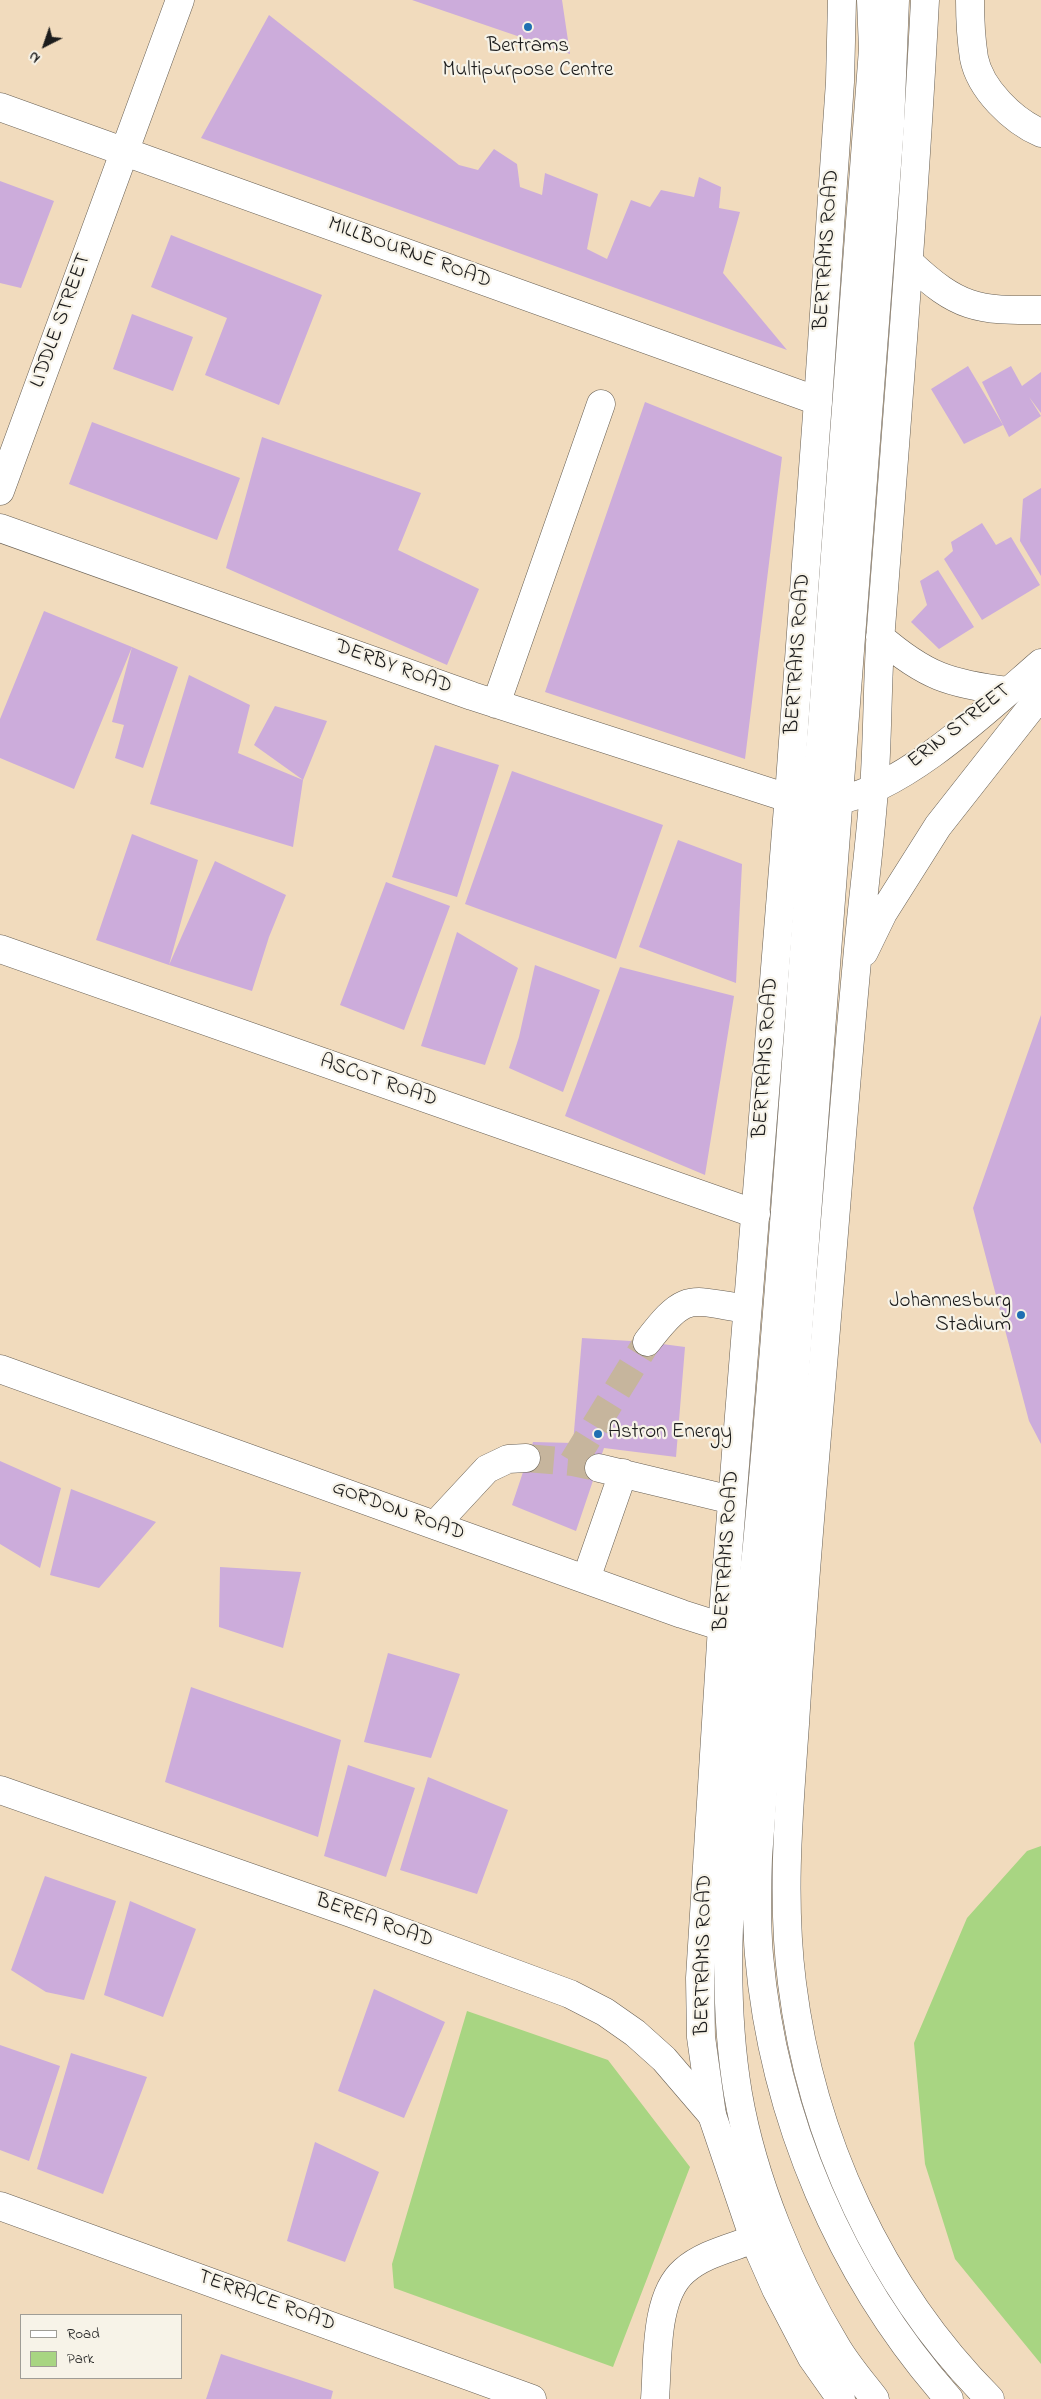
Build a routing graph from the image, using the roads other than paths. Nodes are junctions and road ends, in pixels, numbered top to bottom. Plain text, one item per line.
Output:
1 (180, 0) edge
2 (842, 0) edge
3 (871, 0) edge
4 (896, 0) edge
5 (925, 0) edge
6 (970, 0) edge
7 (0, 107) edge
8 (1041, 134) edge
9 (124, 151) junction
10 (910, 264) junction
11 (1041, 310) edge
12 (818, 401) junction
13 (601, 404) dead end
14 (0, 491) edge
15 (0, 528) edge
16 (880, 637) junction
17 (1041, 662) edge
18 (1008, 691) junction
19 (1041, 695) edge
20 (496, 704) junction
21 (874, 788) junction
22 (813, 799) junction
23 (0, 949) edge
24 (856, 967) junction
25 (756, 1214) junction
26 (747, 1309) junction
27 (647, 1342) tunnel mouth
28 (0, 1369) edge
29 (526, 1458) tunnel mouth
30 (732, 1500) junction
31 (435, 1525) junction
32 (586, 1579) junction
33 (734, 1630) junction
34 (787, 1644) junction
35 (0, 1790) edge
36 (712, 2114) junction
37 (0, 2206) edge
38 (754, 2239) junction
39 (532, 2399) edge
40 (655, 2399) edge
41 (840, 2399) edge
42 (875, 2399) edge
43 (949, 2399) edge
44 (990, 2399) edge

1 - 9 street, LIDDLE STREET
2 - 12 street, BERTRAMS ROAD
3 - 22 street
4 - 22 street
5 - 10 street
6 - 8 street
7 - 9 street, MILLBOURNE ROAD
9 - 12 street, MILLBOURNE ROAD
9 - 14 street, LIDDLE STREET
10 - 11 street
10 - 16 street
12 - 22 street, BERTRAMS ROAD
13 - 20 street
15 - 20 street, DERBY ROAD
16 - 18 street
16 - 21 street
17 - 18 street, ERIN STREET
18 - 21 street, ERIN STREET
19 - 24 street
20 - 22 street, DERBY ROAD
21 - 22 street, ERIN STREET
21 - 24 street
22 - 25 street, BERTRAMS ROAD
22 - 33 street
22 - 34 street
23 - 25 street, ASCOT ROAD
24 - 34 street
25 - 26 street, BERTRAMS ROAD
26 - 27 street
26 - 30 street, BERTRAMS ROAD
28 - 31 street, GORDON ROAD
29 - 31 street
30 - 32 street
30 - 33 street, BERTRAMS ROAD
31 - 32 street, GORDON ROAD
32 - 33 street, GORDON ROAD
33 - 34 street, GORDON ROAD
33 - 36 street, BERTRAMS ROAD
33 - 42 street
34 - 43 street
34 - 44 street
35 - 36 street, BEREA ROAD
36 - 38 street
37 - 39 street, TERRACE ROAD
38 - 40 street
38 - 41 street

